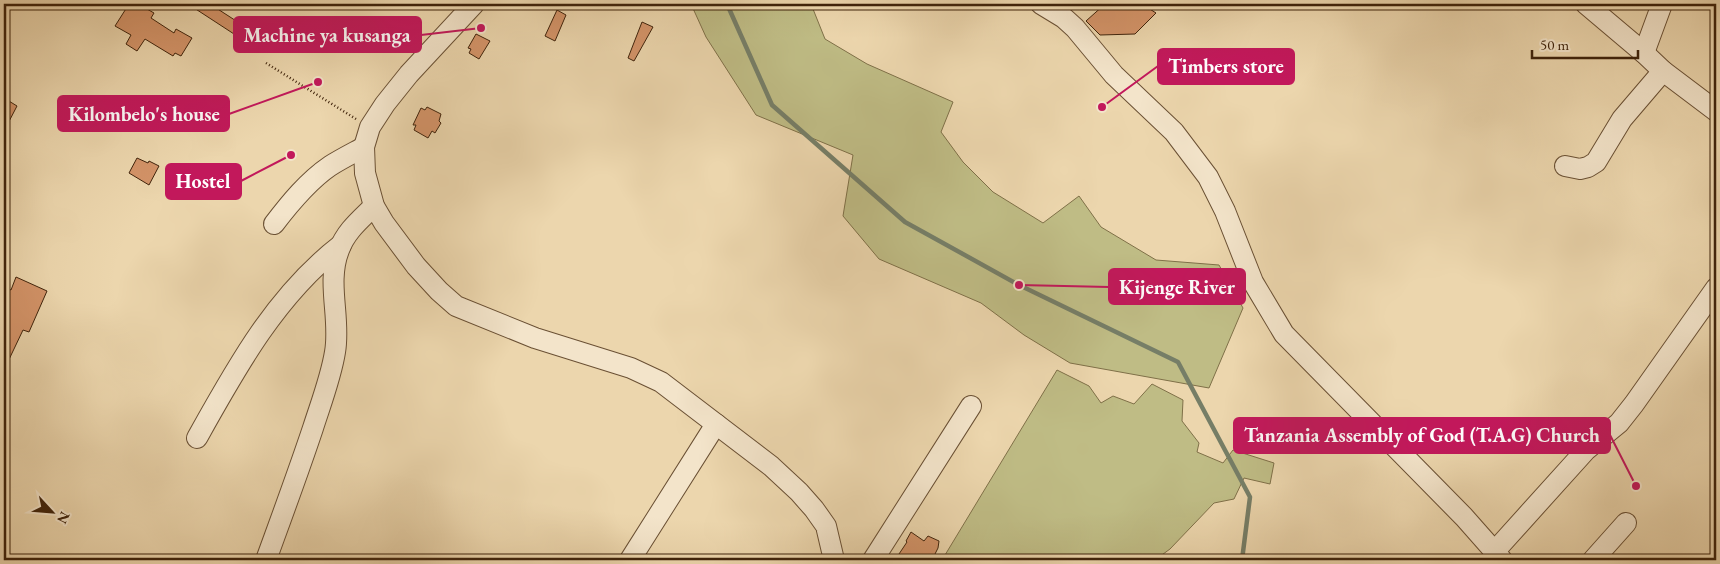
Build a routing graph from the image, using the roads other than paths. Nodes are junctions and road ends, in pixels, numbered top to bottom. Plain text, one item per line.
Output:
1 (474, 4) edge
2 (1041, 4) edge
3 (1586, 4) edge
4 (1662, 4) edge
5 (1644, 53) junction
6 (1663, 71) junction
7 (1716, 111) edge
8 (364, 147) junction
9 (1565, 166) dead end
10 (374, 206) junction
11 (274, 224) dead end
12 (341, 245) junction
13 (1716, 288) edge
14 (971, 406) dead end
15 (716, 424) junction
16 (197, 438) dead end
17 (1626, 524) dead end
18 (1498, 556) edge
19 (266, 560) edge
20 (630, 560) edge
21 (834, 560) edge
22 (874, 560) edge
23 (1593, 560) edge

1 - 8 street
2 - 18 street
3 - 5 street
4 - 5 street
5 - 6 street
6 - 7 street
6 - 9 street
8 - 10 street
8 - 11 street
10 - 12 street
10 - 15 street
12 - 16 street
12 - 19 street
13 - 18 street
14 - 22 street
15 - 20 street
15 - 21 street
17 - 23 street

